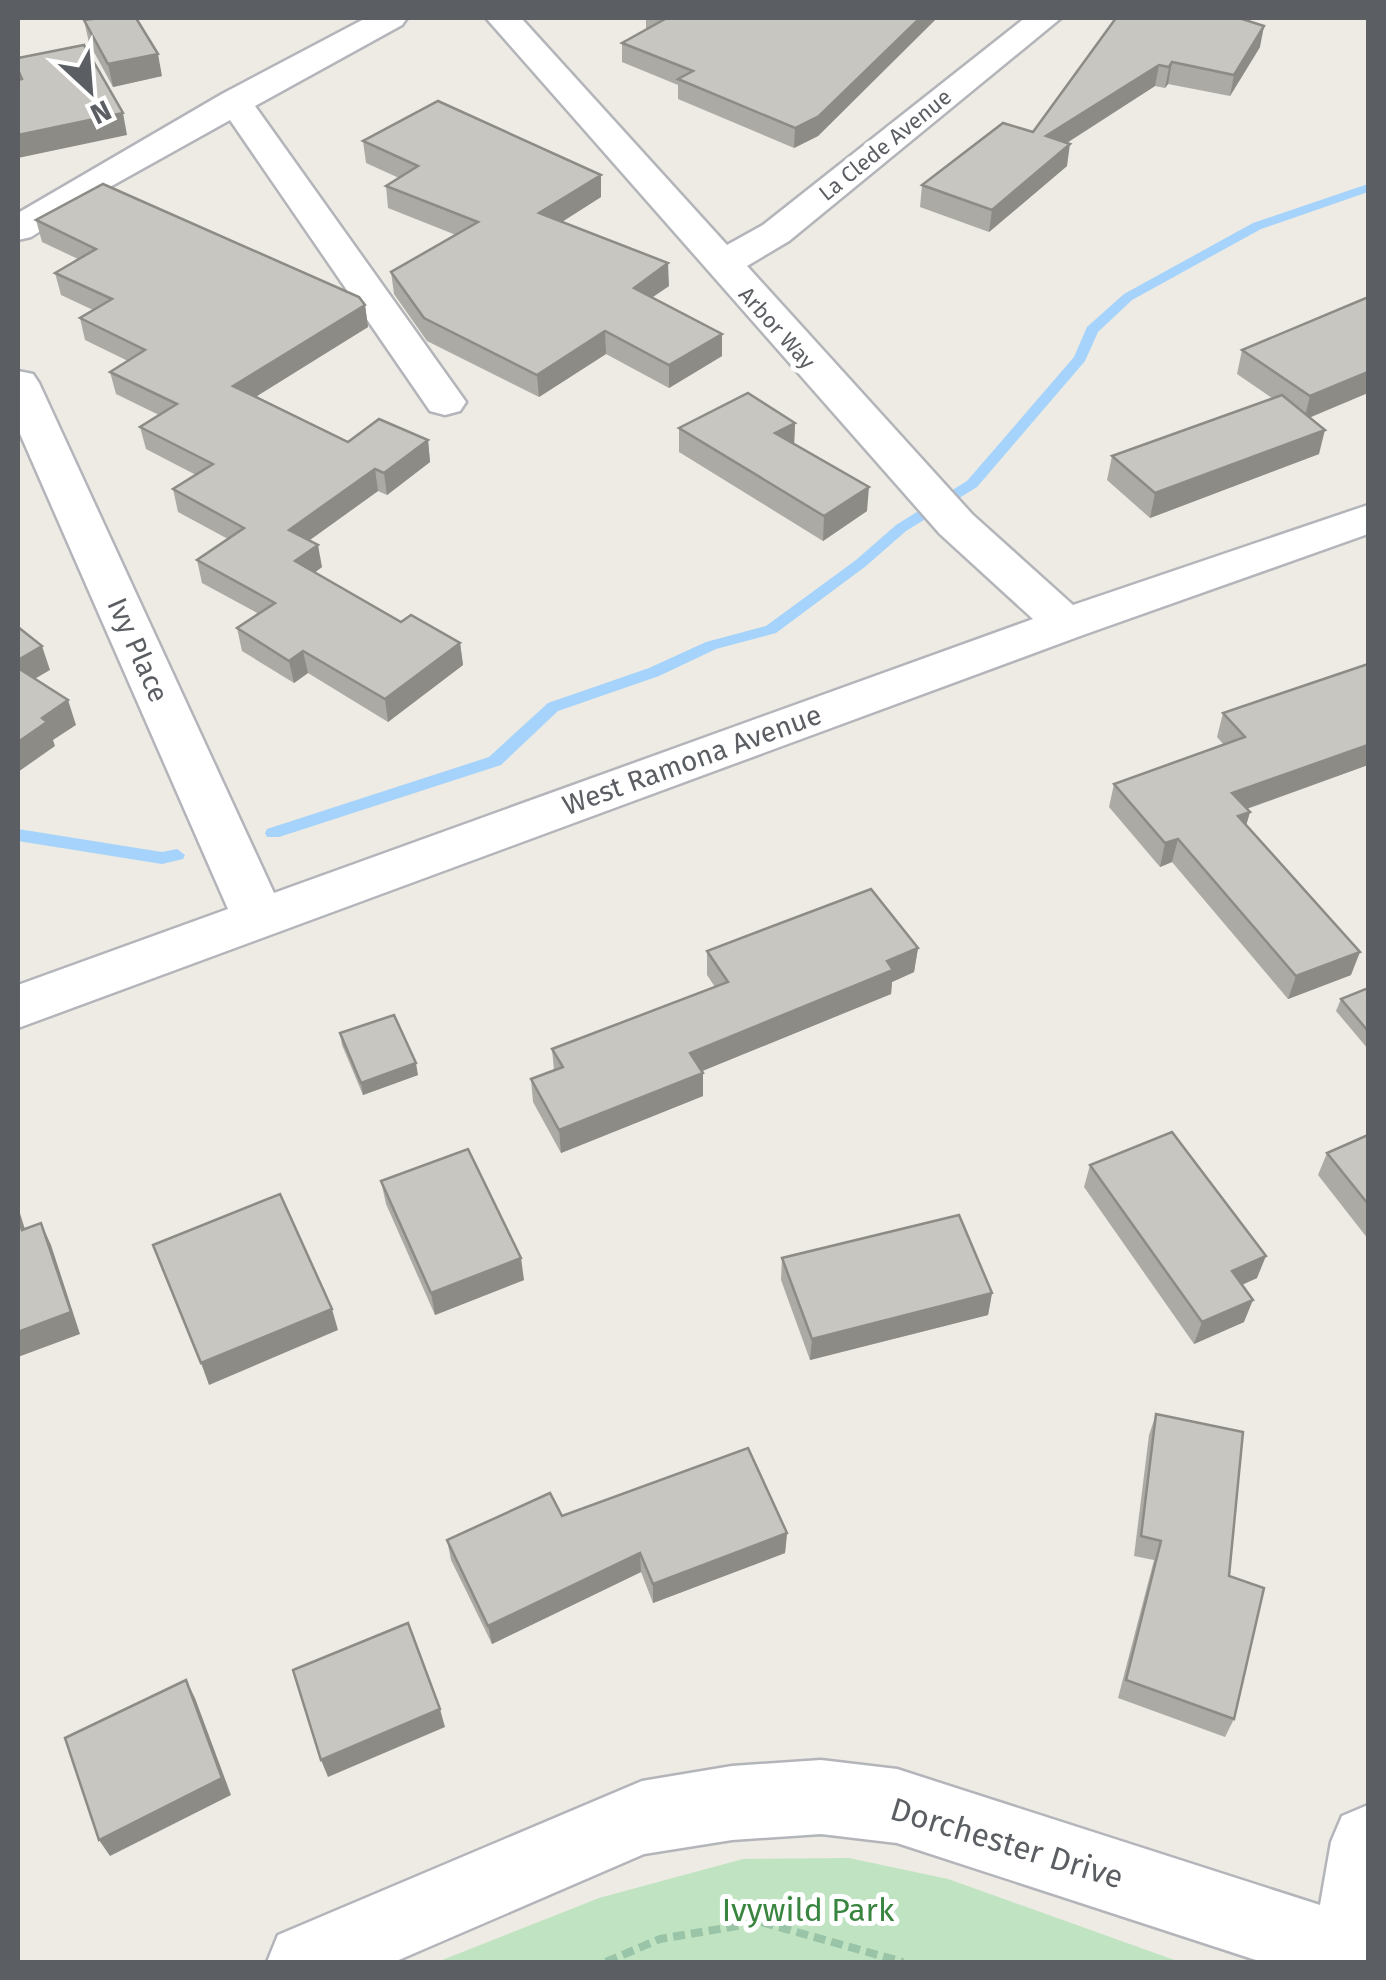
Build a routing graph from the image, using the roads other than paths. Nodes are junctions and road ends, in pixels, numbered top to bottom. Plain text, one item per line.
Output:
1 (390, 18) edge
2 (1045, 18) edge
3 (520, 23) edge
4 (234, 101) junction
5 (18, 229) edge
6 (721, 265) junction
7 (18, 383) edge
8 (445, 402) dead end
9 (1368, 519) edge
10 (1066, 624) junction
11 (259, 918) junction
12 (18, 1007) edge
13 (1368, 1842) edge
14 (1360, 1956) edge
15 (305, 1962) edge

1 - 4 street
2 - 6 street, La Clede Avenue
3 - 6 street, Arbor Way
4 - 5 street
4 - 8 street
6 - 10 street, Arbor Way
7 - 11 street, Ivy Place
9 - 10 street, West Ramona Avenue
10 - 11 street, West Ramona Avenue
11 - 12 street, West Ramona Avenue
13 - 14 street
14 - 15 street, Dorchester Drive

